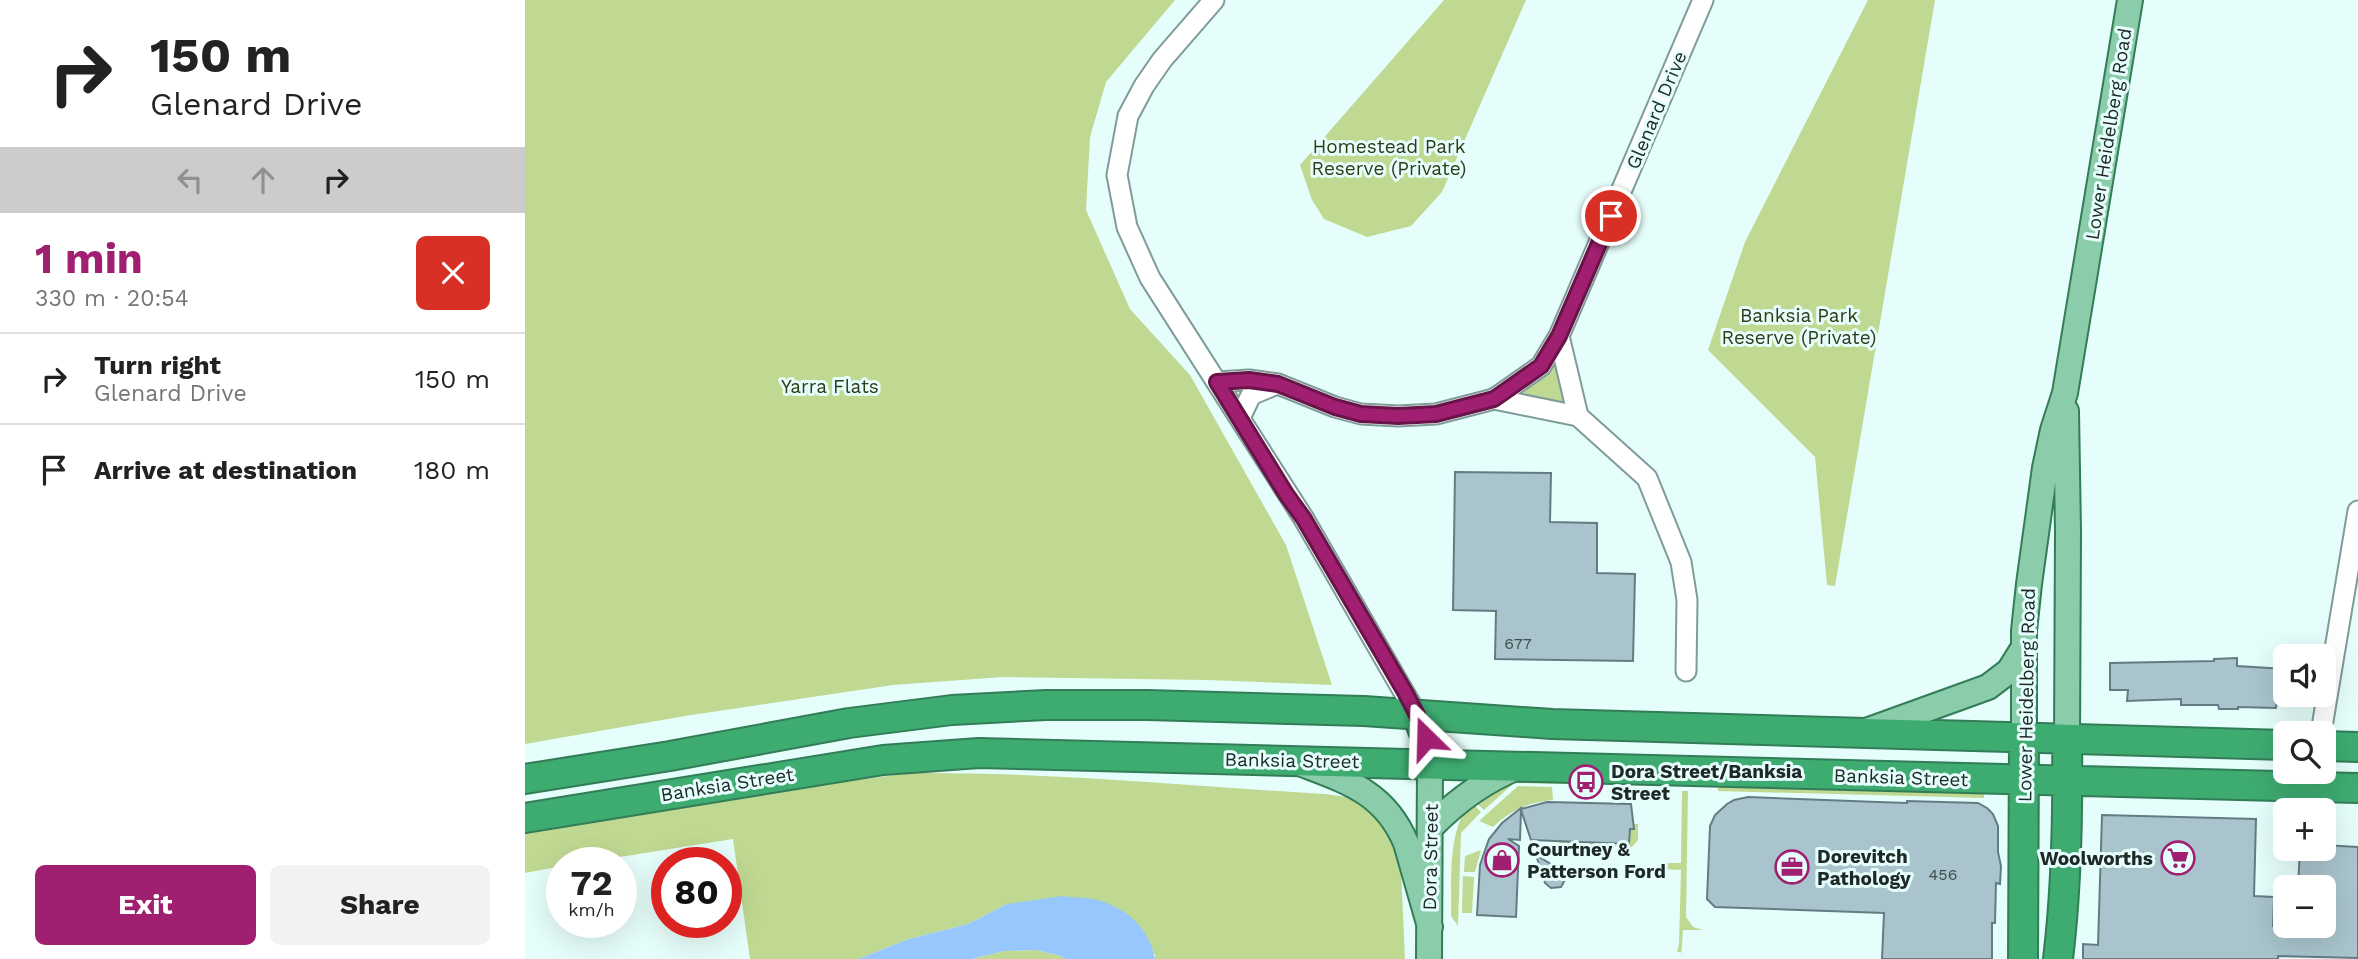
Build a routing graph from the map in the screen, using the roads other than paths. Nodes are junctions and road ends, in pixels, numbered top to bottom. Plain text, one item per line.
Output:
1 (1214, 0) edge
2 (1703, 0) edge
3 (2130, 0) edge
4 (1559, 336) junction
5 (1217, 382) junction
6 (1278, 384) junction
7 (2065, 393) junction
8 (1494, 399) junction
9 (1578, 416) junction
10 (1240, 418) junction
11 (2358, 511) edge
12 (2024, 646) junction
13 (1686, 671) dead end
14 (1417, 715) junction
15 (2323, 721) edge
16 (1857, 733) junction
17 (2024, 738) junction
18 (2067, 739) junction
19 (2273, 745) edge
20 (2336, 746) edge
21 (2358, 747) edge
22 (1292, 760) junction
23 (1430, 763) junction
24 (1521, 765) junction
25 (525, 779) edge
26 (2024, 780) junction
27 (2068, 781) junction
28 (2358, 788) edge
29 (525, 818) edge
30 (1431, 827) junction
31 (1430, 927) junction
32 (1429, 959) edge
33 (2023, 959) edge
34 (2058, 959) edge

1 - 5 street
2 - 4 street, Glenard Drive
3 - 7 main road, Lower Heidelberg Road
4 - 8 street, Glenard Drive
4 - 9 street
5 - 6 street, Glenard Drive
5 - 10 street
6 - 8 street, Glenard Drive
6 - 10 street
7 - 12 main road, Lower Heidelberg Road
7 - 18 main road, Lower Heidelberg Road
8 - 9 street, Glenard Drive
9 - 13 street
10 - 14 street
11 - 15 street
12 - 16 main road
12 - 17 main road, Lower Heidelberg Road
14 - 16 highway, Banksia Street
14 - 23 highway, Dora Street
14 - 25 highway, Banksia Street
16 - 17 highway, Banksia Street
17 - 18 highway, Banksia Street
17 - 26 highway, Lower Heidelberg Road
18 - 19 highway, Banksia Street
18 - 27 highway, Lower Heidelberg Road
20 - 21 highway
22 - 23 highway, Banksia Street
22 - 29 highway, Banksia Street
22 - 31 main road
23 - 24 highway, Banksia Street
23 - 30 main road, Dora Street
24 - 26 highway, Banksia Street
24 - 30 main road
26 - 27 highway, Banksia Street
26 - 33 highway, Lower Heidelberg Road
27 - 28 highway, Banksia Street
27 - 34 highway, Lower Heidelberg Road
30 - 31 main road, Dora Street
31 - 32 main road, Dora Street

